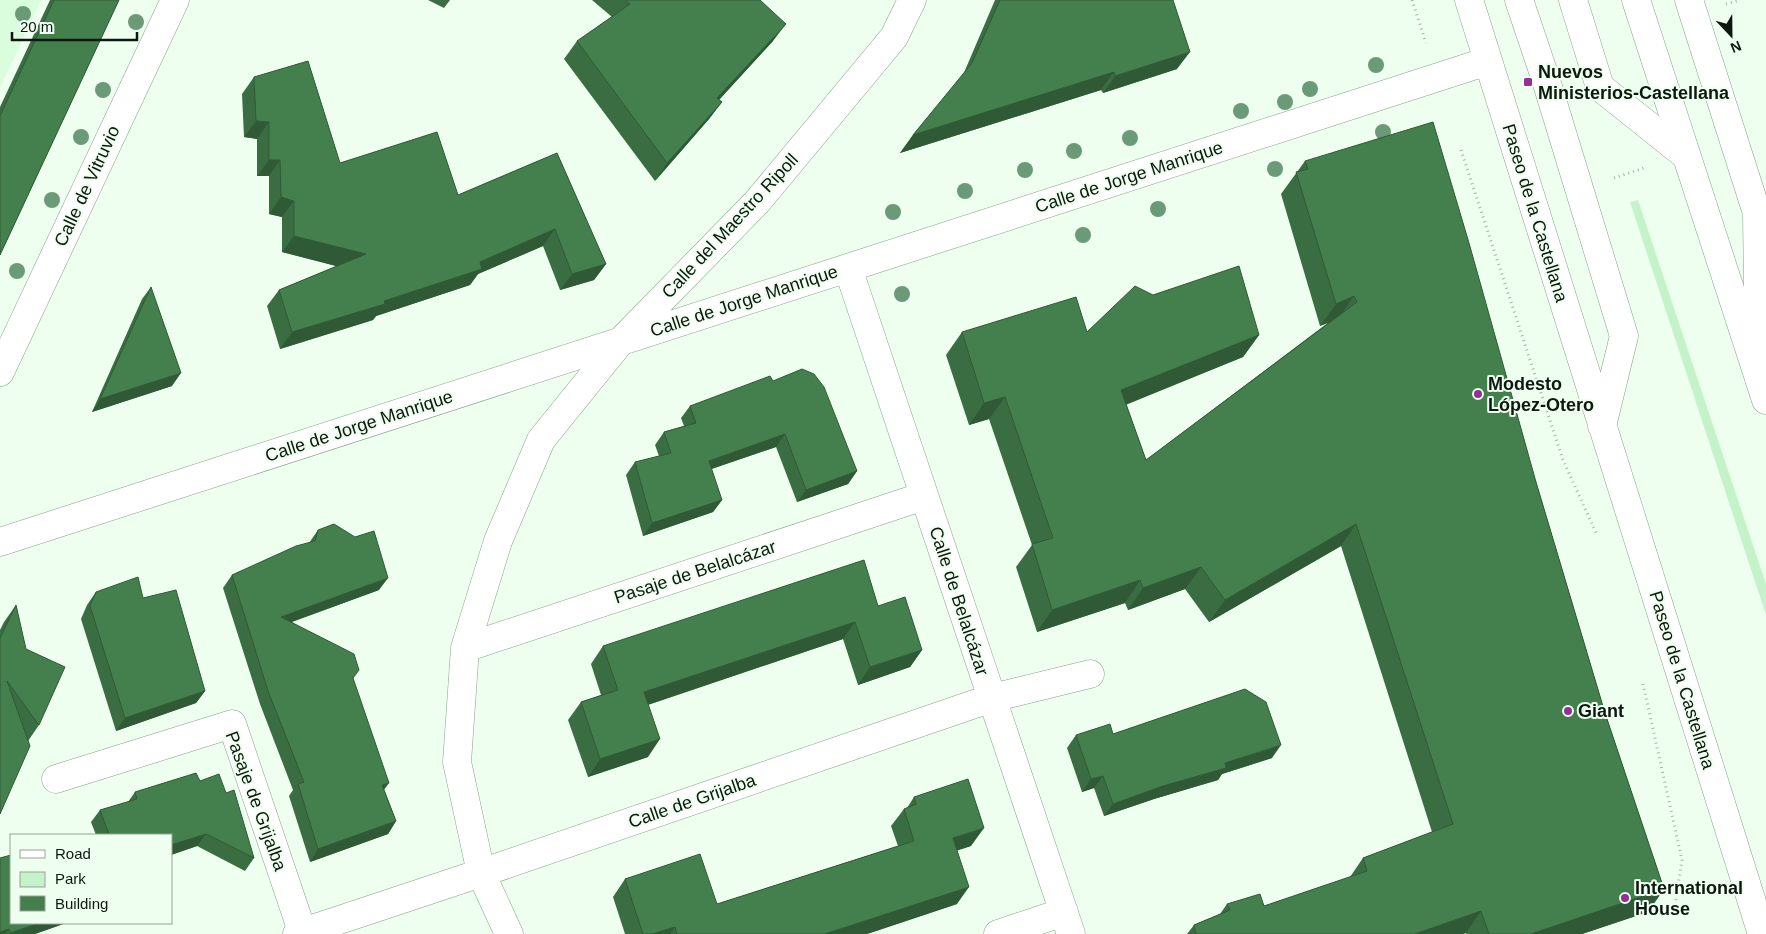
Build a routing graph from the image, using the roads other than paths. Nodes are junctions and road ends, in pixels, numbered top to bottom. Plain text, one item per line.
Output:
1 (175, 0) edge
2 (912, 0) edge
3 (1468, 0) edge
4 (1519, 0) edge
5 (1573, 0) edge
6 (1636, 0) edge
7 (1689, 0) edge
8 (1488, 61) junction
9 (1685, 155) junction
10 (848, 268) junction
11 (621, 341) junction
12 (0, 372) edge
13 (1762, 389) edge
14 (1602, 426) junction
15 (924, 496) junction
16 (0, 542) edge
17 (465, 648) junction
18 (1090, 674) dead end
19 (992, 698) junction
20 (56, 778) dead end
21 (481, 873) junction
22 (1067, 923) edge
23 (300, 933) edge
24 (509, 934) edge
25 (998, 934) edge
26 (1762, 934) edge

1 - 12 main road, Calle de Vitruvio
2 - 11 main road, Calle del Maestro Ripoll
3 - 8 main road, Paseo de la Castellana
4 - 14 main road
5 - 9 main road
6 - 9 main road
7 - 13 main road
8 - 10 main road, Calle de Jorge Manrique
8 - 14 main road, Paseo de la Castellana
9 - 13 main road
10 - 11 main road, Calle de Jorge Manrique
10 - 15 main road, Calle de Belalcázar
11 - 16 main road, Calle de Jorge Manrique
11 - 17 main road, Calle del Maestro Ripoll
14 - 26 main road, Paseo de la Castellana
15 - 17 main road, Pasaje de Belalcázar
15 - 19 main road, Calle de Belalcázar
17 - 21 main road, Calle del Maestro Ripoll
18 - 19 main road, Calle de Grijalba
19 - 21 main road, Calle de Grijalba
19 - 22 main road, Calle de Belalcázar
20 - 23 main road, Pasaje de Grijalba
21 - 23 main road, Calle de Grijalba
21 - 24 main road, Calle del Maestro Ripoll
22 - 25 main road

